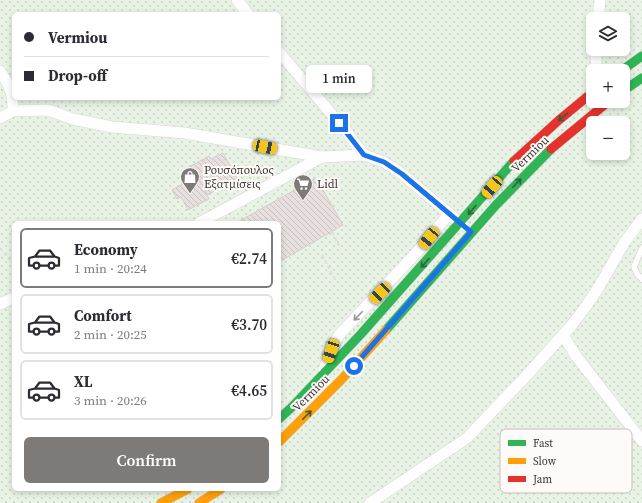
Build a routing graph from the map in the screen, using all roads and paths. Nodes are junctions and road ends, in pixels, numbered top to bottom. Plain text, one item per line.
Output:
1 (237, 0) edge
2 (600, 0) edge
3 (246, 12) edge
4 (599, 12) edge
5 (281, 54) edge
6 (642, 56) edge
7 (630, 65) edge
8 (0, 71) edge
9 (642, 78) edge
10 (630, 86) edge
11 (12, 93) edge
12 (586, 98) edge
13 (12, 100) edge
14 (600, 108) edge
15 (13, 111) junction
16 (0, 118) edge
17 (364, 155) junction
18 (322, 156) junction
19 (449, 214) junction
20 (203, 221) edge
21 (642, 221) edge
22 (461, 223) junction
23 (332, 232) dead end
24 (471, 232) junction
25 (339, 246) dead end
26 (0, 248) edge
27 (642, 248) edge
28 (322, 255) dead end
29 (12, 263) edge
30 (642, 279) edge
31 (336, 282) dead end
32 (12, 299) edge
33 (0, 304) edge
34 (563, 335) junction
35 (322, 375) junction
36 (281, 417) edge
37 (281, 440) edge
38 (642, 441) edge
39 (184, 491) edge
40 (218, 491) edge
41 (161, 503) edge
42 (199, 503) edge
43 (370, 503) edge

1 - 3 street
2 - 4 street
5 - 17 street
6 - 7 main road
8 - 11 street
9 - 10 main road
12 -> 22 main road, Vermiou
13 - 15 street
24 -> 14 main road, Vermiou
15 - 16 street
15 - 18 street
17 - 18 street
17 - 19 street
18 - 20 street
19 - 22 street
19 -> 35 street
21 - 34 street
22 - 24 street
22 -> 35 main road, Vermiou
23 - 25 path
37 -> 24 main road, Vermiou
26 - 29 path
27 - 30 lane
28 - 31 path
32 - 33 street
34 - 38 street
34 - 43 street
35 - 36 main road, Vermiou
39 - 41 main road
40 - 42 main road

